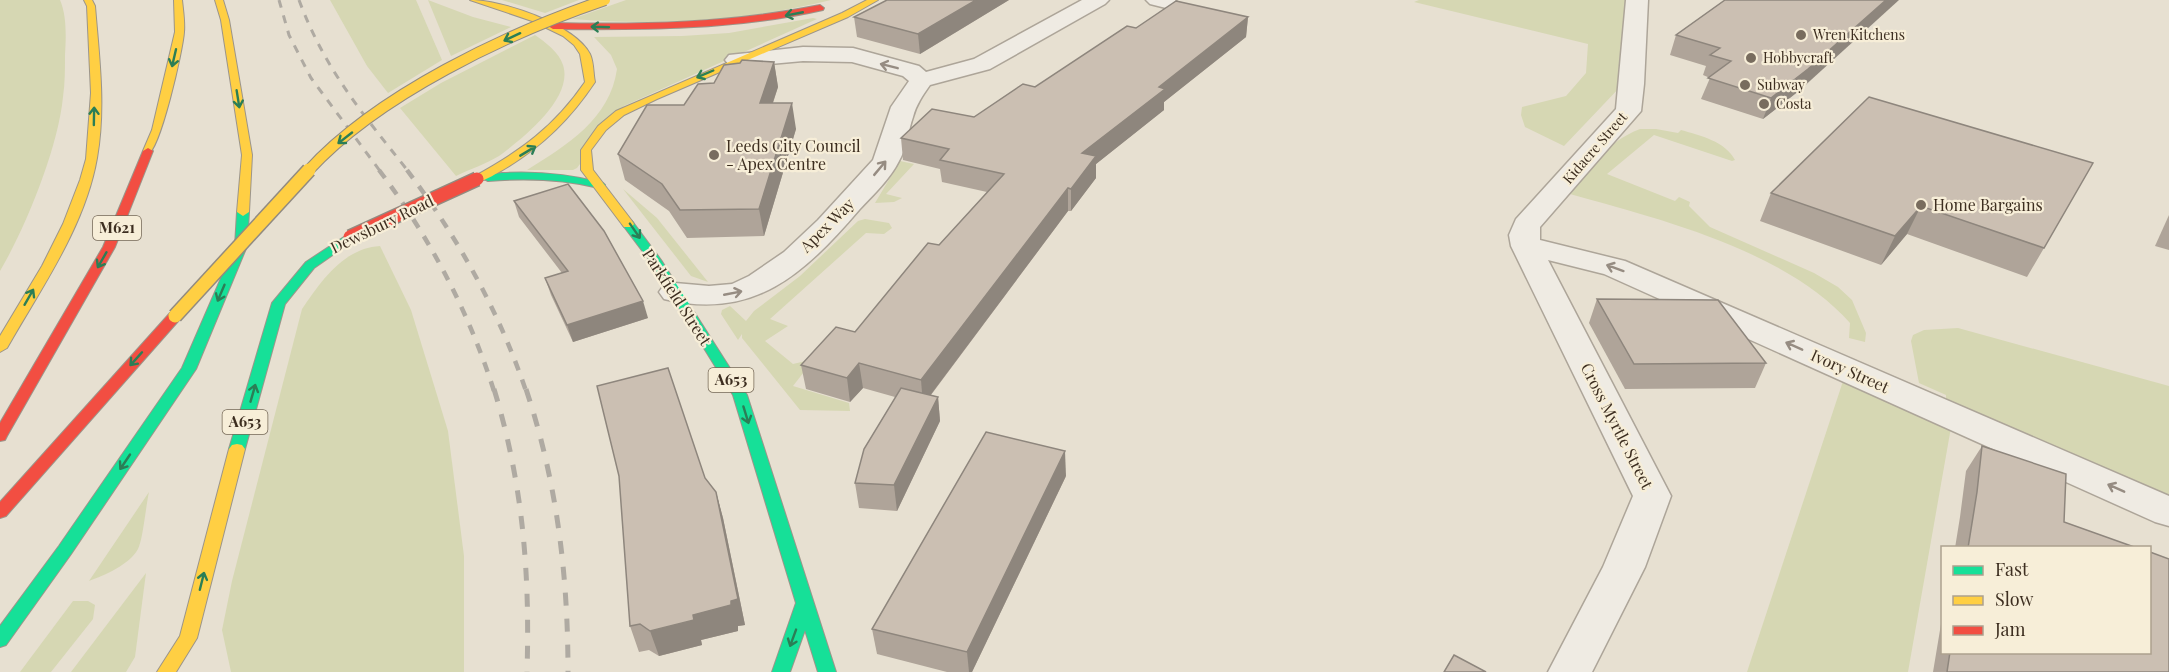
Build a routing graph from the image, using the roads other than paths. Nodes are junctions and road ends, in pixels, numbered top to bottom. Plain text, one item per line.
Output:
1 (88, 0) edge
2 (178, 0) edge
3 (219, 0) edge
4 (474, 0) edge
5 (605, 0) edge
6 (850, 0) edge
7 (874, 0) edge
8 (1098, 0) edge
9 (1637, 0) edge
10 (553, 26) junction
11 (737, 60) junction
12 (922, 80) junction
13 (477, 179) junction
14 (599, 185) junction
15 (1526, 246) junction
16 (675, 292) junction
17 (0, 348) edge
18 (0, 436) edge
19 (0, 512) edge
20 (2169, 512) edge
21 (805, 603) junction
22 (188, 638) junction
23 (0, 640) edge
24 (190, 661) dead end
25 (166, 672) edge
26 (781, 672) edge
27 (827, 672) edge
28 (1570, 672) edge

17 -> 1 main road, M621
2 -> 18 main road, M621
3 -> 23 main road
4 - 10 main road, Dewsbury Road / A653
5 -> 19 main road, bridge
6 -> 10 main road, A653
7 - 11 main road, A653
8 - 12 street
9 - 15 street, Kidacre Street
13 -> 10 main road, Dewsbury Road / A653
12 -> 11 street
11 -> 14 main road, Parkfield Street / A653
16 -> 12 street, Apex Way
13 - 14 main road, A653
22 -> 13 main road, Dewsbury Road / A653, bridge
14 -> 16 main road, Parkfield Street / A653
20 -> 15 street, Ivory Street
15 - 28 street, Cross Myrtle Street
16 -> 21 main road, Parkfield Street / A653
21 -> 26 main road
21 - 27 main road, Parkfield Street
22 - 24 main road, A653
22 - 25 main road, Dewsbury Road / A653

